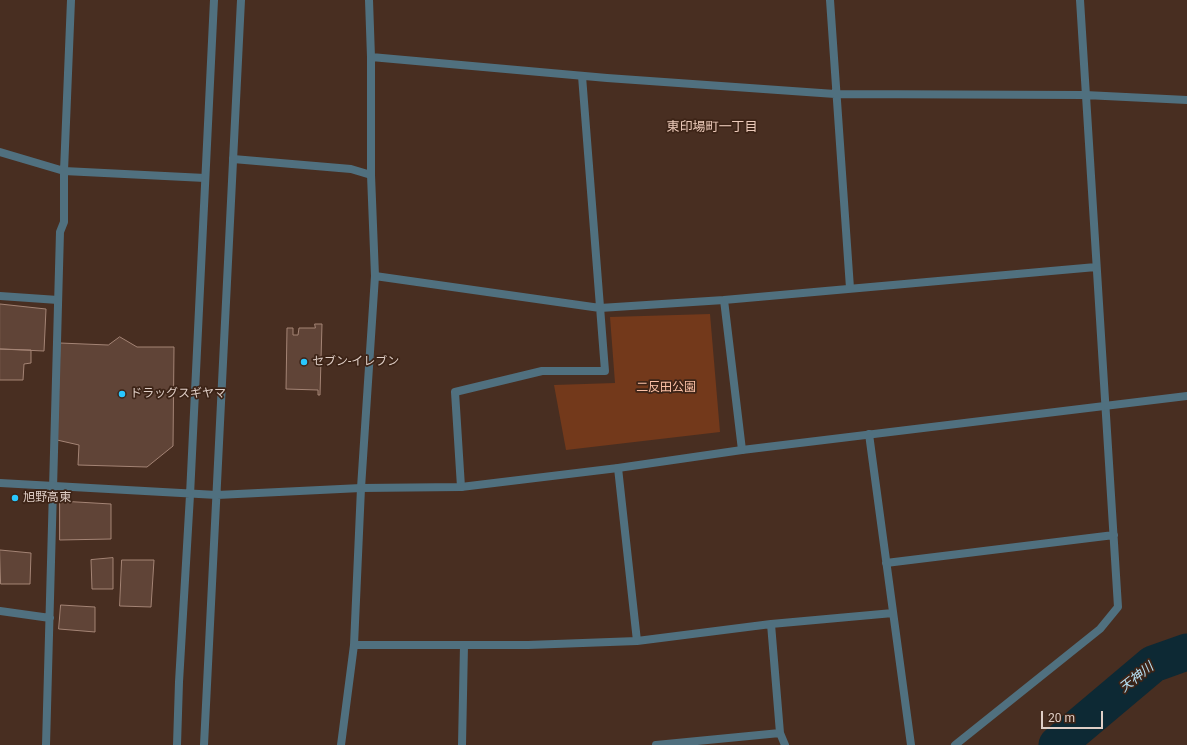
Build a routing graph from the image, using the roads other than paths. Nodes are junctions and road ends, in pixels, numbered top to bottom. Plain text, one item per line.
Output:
1 (71, 0) edge
2 (214, 0) edge
3 (241, 0) edge
4 (369, 0) edge
5 (830, 0) edge
6 (1080, 0) edge
7 (371, 57) junction
8 (582, 76) junction
9 (835, 94) junction
10 (1085, 95) junction
11 (1187, 100) edge
12 (0, 152) edge
13 (233, 159) junction
14 (64, 172) junction
15 (371, 175) junction
16 (204, 178) junction
17 (1096, 267) junction
18 (376, 276) junction
19 (850, 288) junction
20 (0, 296) edge
21 (58, 300) junction
22 (724, 300) junction
23 (600, 308) junction
24 (1187, 396) edge
25 (1106, 405) junction
26 (869, 434) junction
27 (742, 450) junction
28 (618, 468) junction
29 (0, 483) edge
30 (54, 487) junction
31 (461, 487) junction
32 (361, 488) junction
33 (190, 495) junction
34 (217, 495) junction
35 (1114, 535) junction
36 (886, 563) junction
37 (0, 611) edge
38 (893, 613) junction
39 (50, 618) junction
40 (771, 624) junction
41 (637, 641) junction
42 (354, 645) junction
43 (464, 645) junction
44 (780, 733) junction
45 (46, 745) edge
46 (177, 745) edge
47 (204, 745) edge
48 (341, 745) edge
49 (462, 745) edge
50 (656, 745) edge
51 (785, 745) edge
52 (911, 745) edge
53 (955, 745) edge

1 - 14 street
2 - 16 street
3 - 13 street
4 - 7 street
5 - 9 street
6 - 10 street
7 - 8 street
7 - 15 street
8 - 9 street
8 - 23 street
9 - 10 street
9 - 19 street
10 - 11 street
10 - 17 street
12 - 14 street
13 - 15 street
13 - 34 street
14 - 16 street
14 - 21 street
15 - 18 street
16 - 33 street
17 - 19 street
17 - 25 street
18 - 23 street
18 - 32 street
19 - 22 street
20 - 21 street
21 - 30 street
22 - 23 street
22 - 27 street
23 - 31 street
24 - 25 street
25 - 26 street
25 - 35 street
26 - 27 street
26 - 36 street
27 - 28 street
28 - 31 street
28 - 41 street
29 - 30 street
30 - 33 street
30 - 39 street
31 - 32 street
32 - 34 street
32 - 42 street
33 - 34 street
33 - 46 street
34 - 47 street
35 - 36 street
35 - 53 street
36 - 38 street
37 - 39 street
38 - 40 street
38 - 52 street
39 - 45 street
40 - 41 street
40 - 44 street
41 - 43 street
42 - 43 street
42 - 48 street
43 - 49 street
44 - 50 street
44 - 51 street

